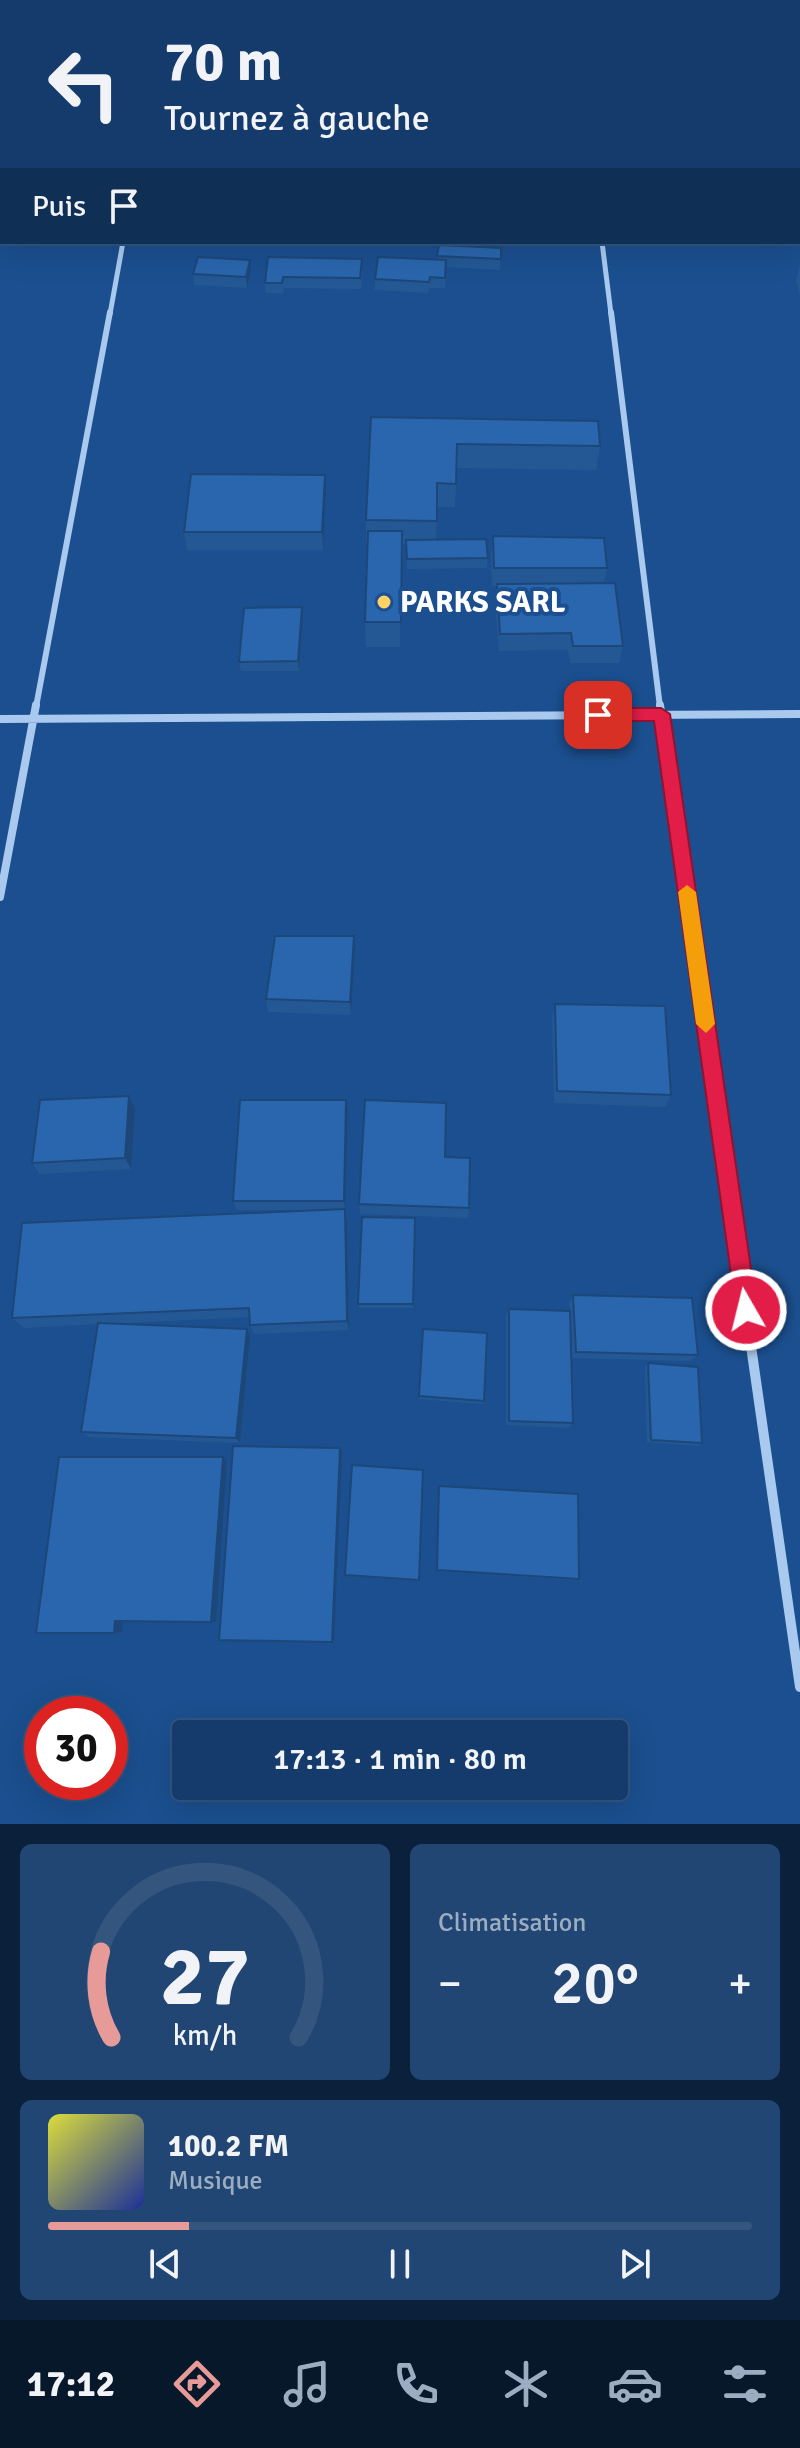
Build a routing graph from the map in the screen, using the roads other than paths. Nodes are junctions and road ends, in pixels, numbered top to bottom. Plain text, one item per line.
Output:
1 (123, 244) edge
2 (602, 244) edge
3 (661, 714) junction
4 (800, 714) edge
5 (0, 719) edge
6 (32, 719) junction
7 (0, 897) edge
8 (800, 1687) edge

1 - 6 street
2 - 3 street
3 - 4 street
3 - 6 street
3 - 8 street
5 - 6 street
6 - 7 street

